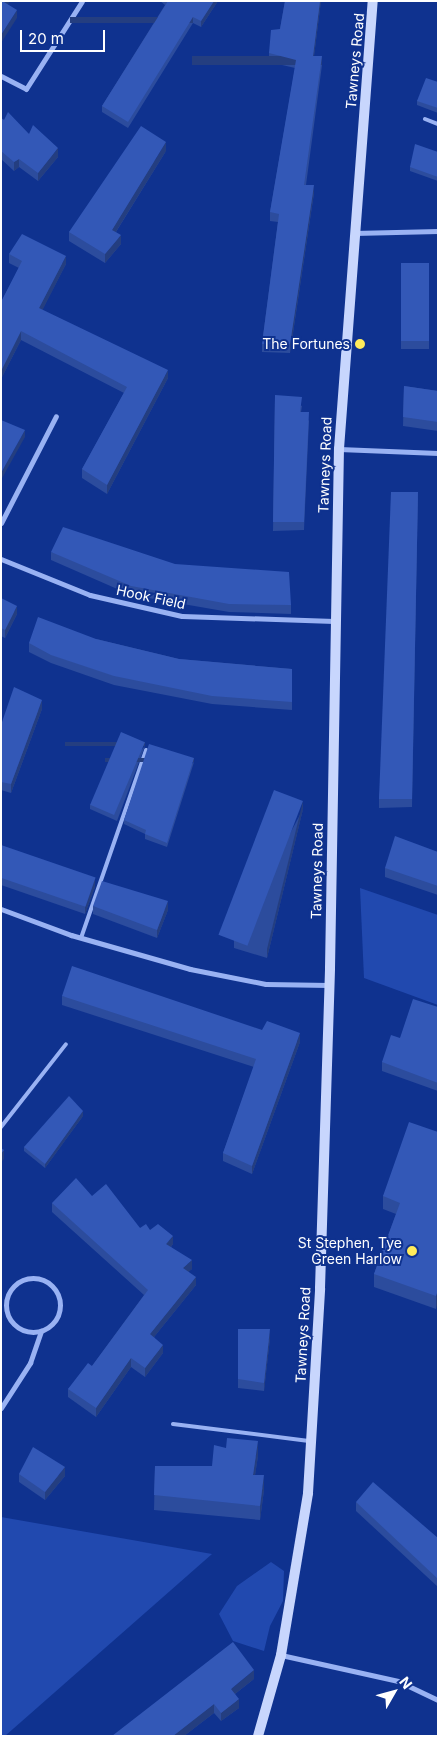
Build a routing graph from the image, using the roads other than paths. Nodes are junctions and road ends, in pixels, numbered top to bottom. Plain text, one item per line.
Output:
1 (82, 1) edge
2 (374, 1) edge
3 (1, 76) edge
4 (425, 119) dead end
5 (438, 124) edge
6 (438, 231) edge
7 (354, 233) junction
8 (56, 416) dead end
9 (339, 449) junction
10 (438, 453) edge
11 (1, 522) edge
12 (1, 559) edge
13 (334, 621) junction
14 (146, 750) edge
15 (1, 909) edge
16 (81, 938) junction
17 (329, 985) junction
18 (66, 1044) dead end
19 (1, 1127) edge
20 (41, 1331) junction
21 (1, 1408) edge
22 (173, 1424) dead end
23 (311, 1441) junction
24 (281, 1655) junction
25 (438, 1700) edge
26 (258, 1736) edge

1 - 3 street
2 - 7 street, Tawneys Road
4 - 5 lane
6 - 7 street
7 - 9 street, Tawneys Road
8 - 11 street
9 - 10 street
9 - 13 street, Tawneys Road
12 - 13 street, Hook Field
13 - 17 street, Tawneys Road
14 - 16 lane
15 - 16 street
16 - 17 street
17 - 23 street, Tawneys Road
18 - 19 lane
20 - 20 street
20 - 21 street
22 - 23 lane
23 - 24 street, Tawneys Road
24 - 25 street
24 - 26 street, Tawneys Road

